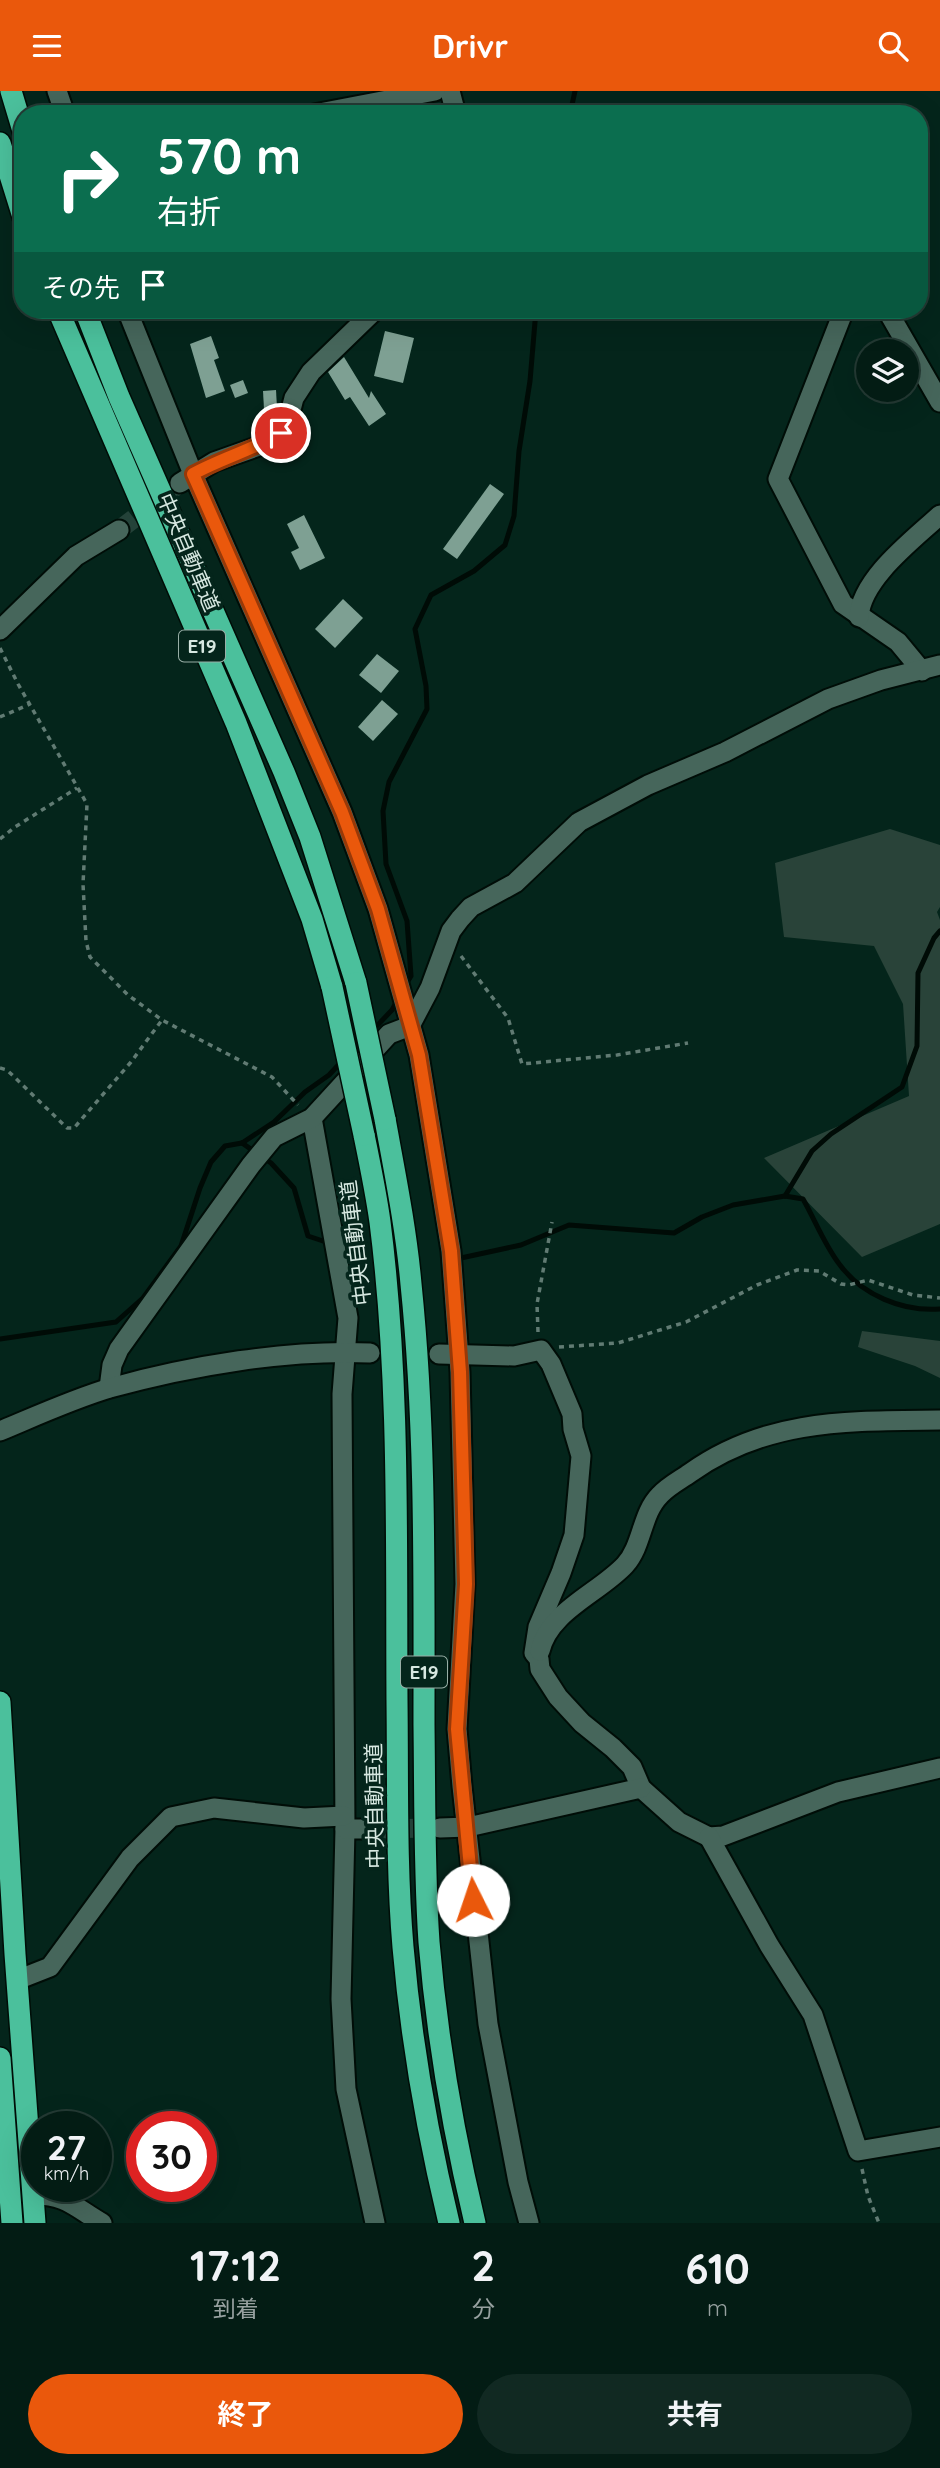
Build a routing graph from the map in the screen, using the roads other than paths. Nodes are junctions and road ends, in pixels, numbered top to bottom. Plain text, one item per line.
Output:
1 (435, 91) edge
2 (361, 105) edge
3 (0, 143) edge
4 (14, 188) edge
5 (62, 319) edge
6 (89, 319) edge
7 (130, 319) edge
8 (366, 319) edge
9 (840, 319) edge
10 (892, 319) edge
11 (940, 402) edge
12 (187, 478) junction
13 (940, 515) edge
14 (119, 530) tunnel mouth
15 (859, 617) junction
16 (0, 630) edge
17 (931, 668) edge
18 (408, 1019) junction
19 (309, 1115) junction
20 (347, 1352) junction
21 (370, 1353) dead end
22 (449, 1355) junction
23 (109, 1388) junction
24 (940, 1420) edge
25 (0, 1431) edge
26 (539, 1659) junction
27 (0, 1702) edge
28 (940, 1769) edge
29 (641, 1788) junction
30 (345, 1823) junction
31 (468, 1826) junction
32 (440, 1828) tunnel mouth
33 (371, 1829) tunnel mouth
34 (709, 1837) junction
35 (17, 1980) junction
36 (0, 2058) edge
37 (27, 2111) edge
38 (940, 2137) edge
39 (4, 2168) edge
40 (34, 2202) edge
41 (68, 2202) edge
42 (12, 2223) edge
43 (35, 2223) edge
44 (102, 2223) edge
45 (375, 2223) edge
46 (450, 2223) edge
47 (475, 2223) edge
48 (529, 2223) edge

1 - 2 street
3 - 4 highway
5 - 46 highway, 中央自動車道 / E19, bridge
6 - 47 highway, 中央自動車道 / E19, bridge
7 - 12 street
8 - 12 street
9 - 15 street
10 - 11 street
12 - 18 street
13 - 15 street
14 - 16 street
15 - 17 street
17 - 18 street
18 - 19 street
18 - 22 street
19 - 20 street
19 - 23 street
20 - 21 street
20 - 23 street
20 - 30 street
22 - 26 street
22 - 31 street
23 - 25 street
24 - 26 street
26 - 29 street
27 - 35 highway
28 - 34 street
29 - 31 street
29 - 34 street
30 - 33 street
30 - 35 street
30 - 45 street
31 - 32 street
31 - 48 street
34 - 38 street
35 - 37 highway
36 - 39 highway
39 - 42 highway
40 - 43 highway
41 - 44 street

